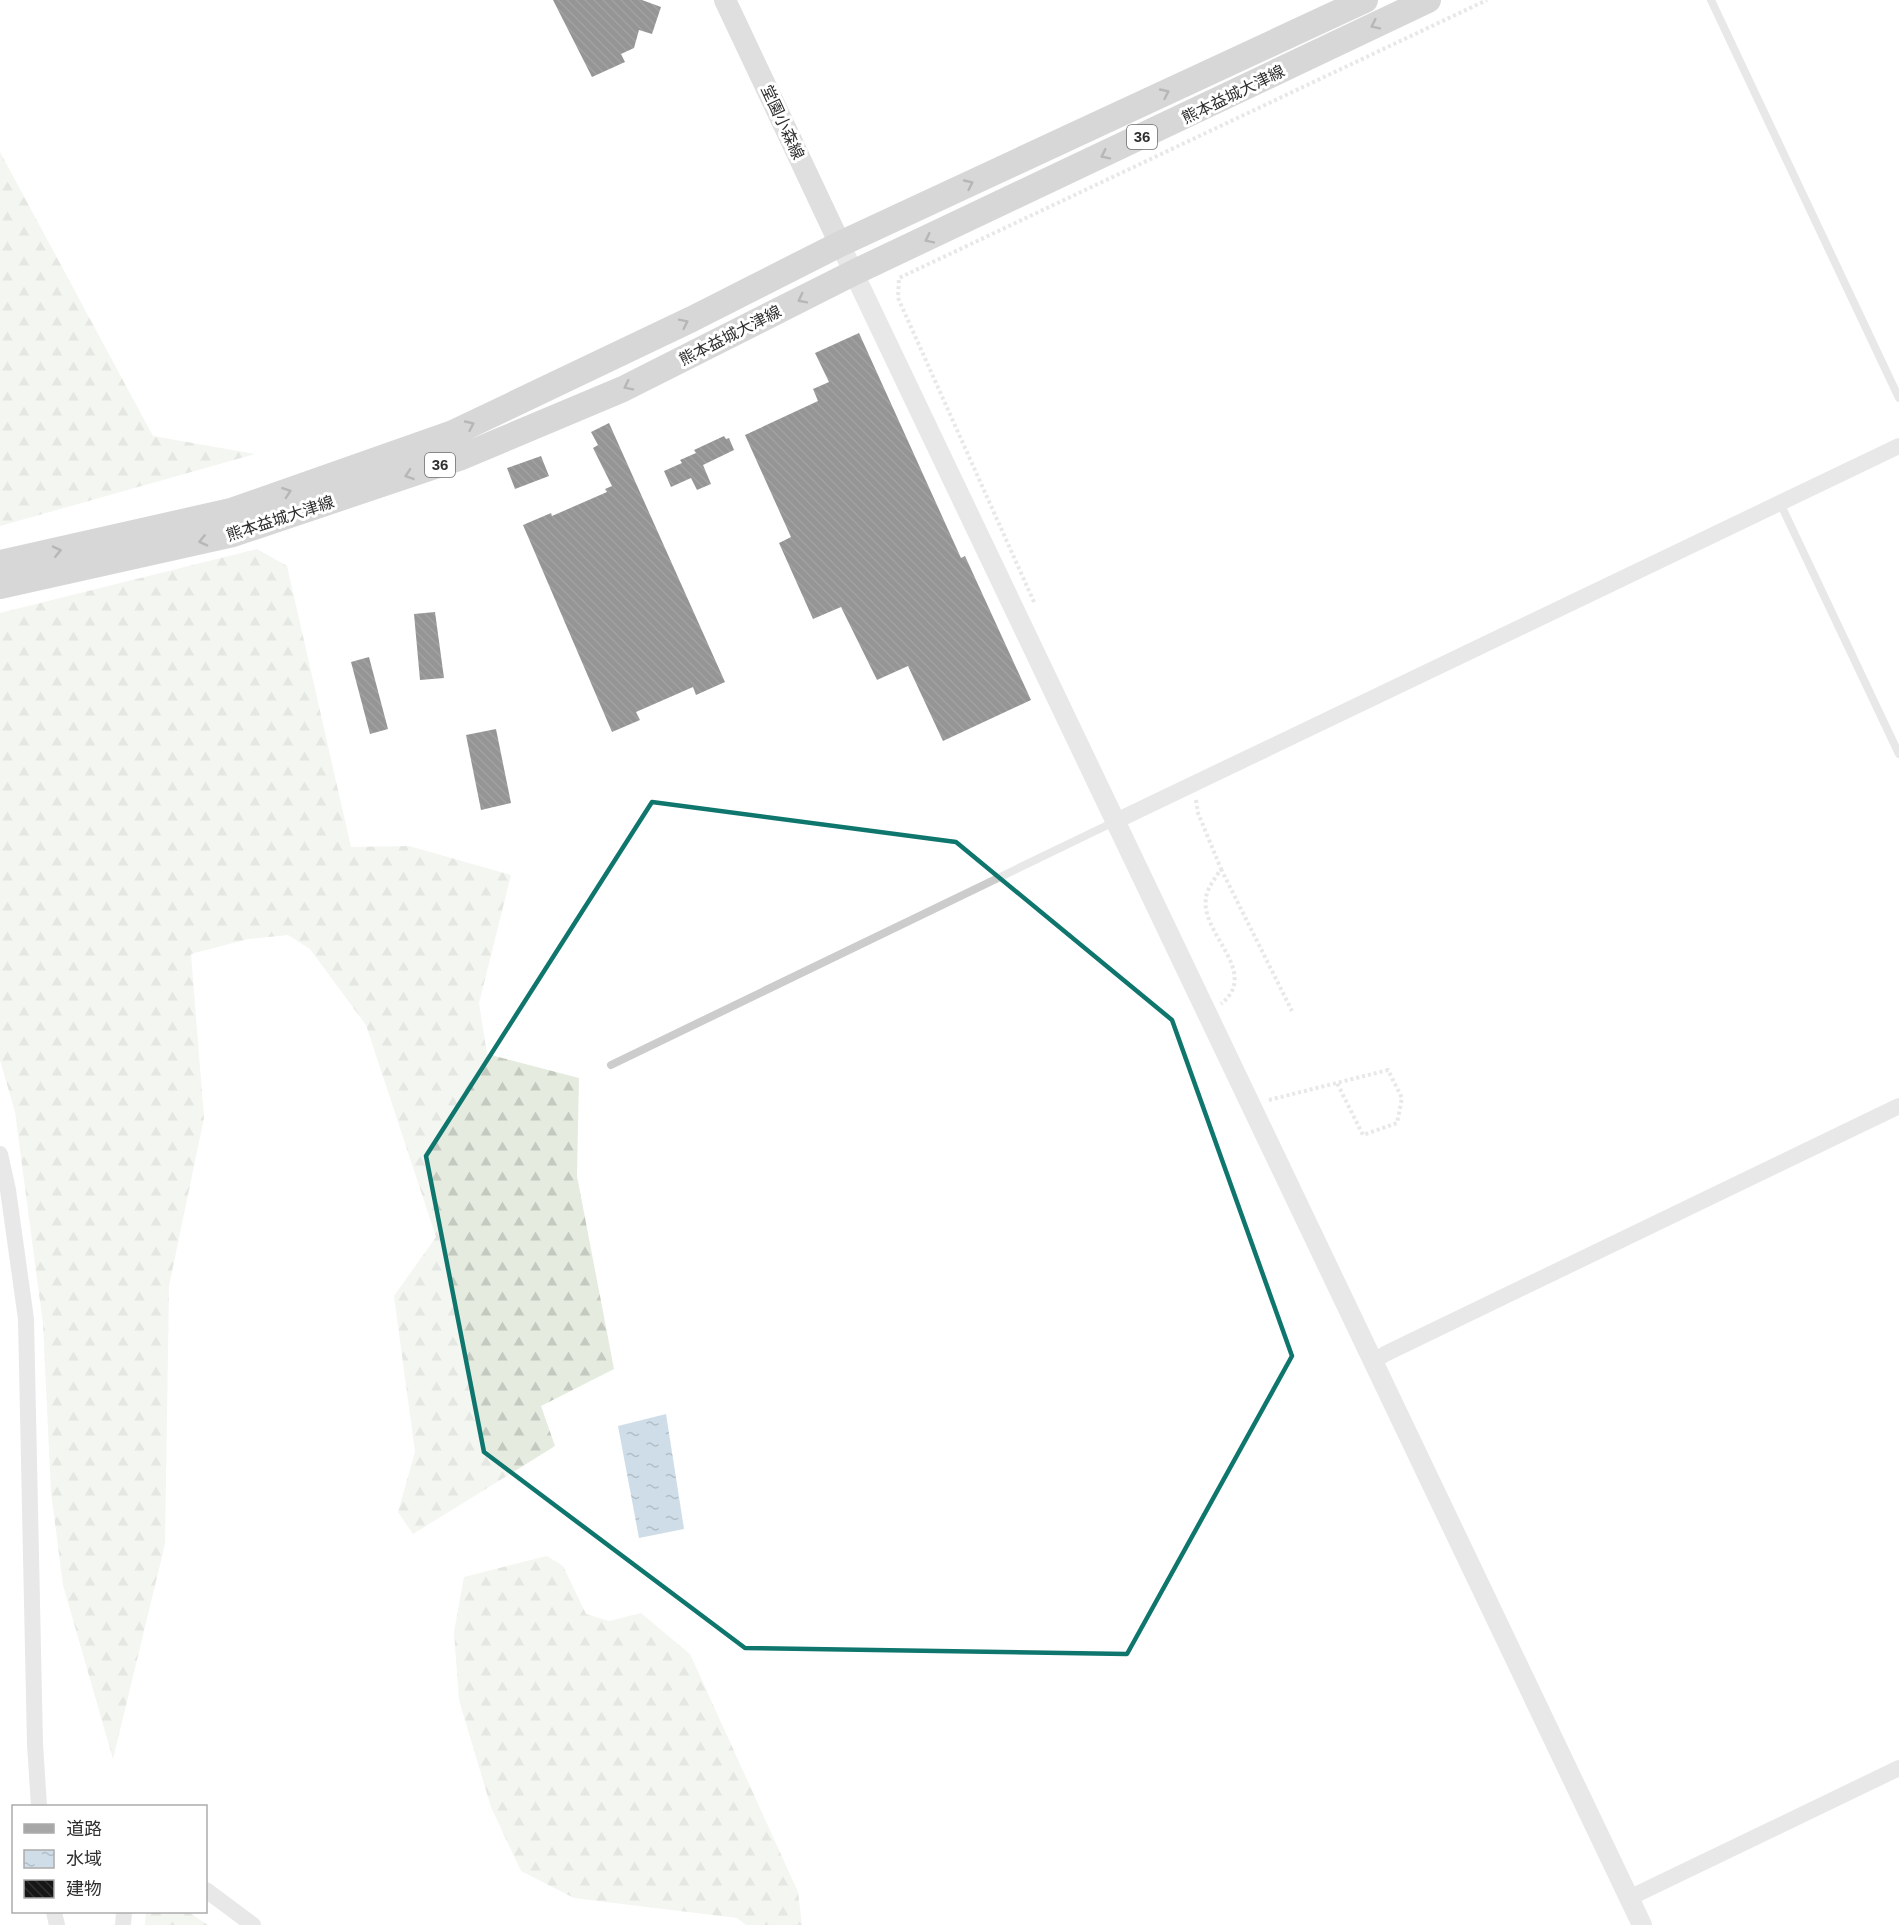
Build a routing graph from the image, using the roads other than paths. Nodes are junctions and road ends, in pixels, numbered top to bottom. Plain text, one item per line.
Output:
1 (725, 0) edge
2 (1365, 0) edge
3 (1428, 0) edge
4 (1710, 0) edge
5 (840, 244) junction
6 (855, 272) junction
7 (1899, 398) edge
8 (1899, 446) edge
9 (1779, 502) junction
10 (0, 564) edge
11 (0, 586) edge
12 (1899, 754) edge
13 (1116, 821) junction
14 (611, 1065) dead end
15 (1899, 1106) edge
16 (0, 1154) edge
17 (1372, 1363) junction
18 (1899, 1768) edge
19 (39, 1805) edge
20 (207, 1891) edge
21 (1629, 1898) junction
22 (253, 1925) edge
23 (1642, 1925) edge

1 - 5 main road, 堂園小森線
5 -> 2 main road, 熊本益城大津線 / 36
3 -> 6 main road, 熊本益城大津線 / 36
4 - 7 lane
5 - 6 street
10 -> 5 main road, 熊本益城大津線 / 36
6 -> 11 main road, 熊本益城大津線 / 36
6 - 13 street
8 - 9 street
9 - 12 lane
9 - 13 street
13 - 14 lane
13 - 17 street
15 - 17 street
16 - 19 street
17 - 21 street
18 - 21 street
20 - 22 street
21 - 23 street

